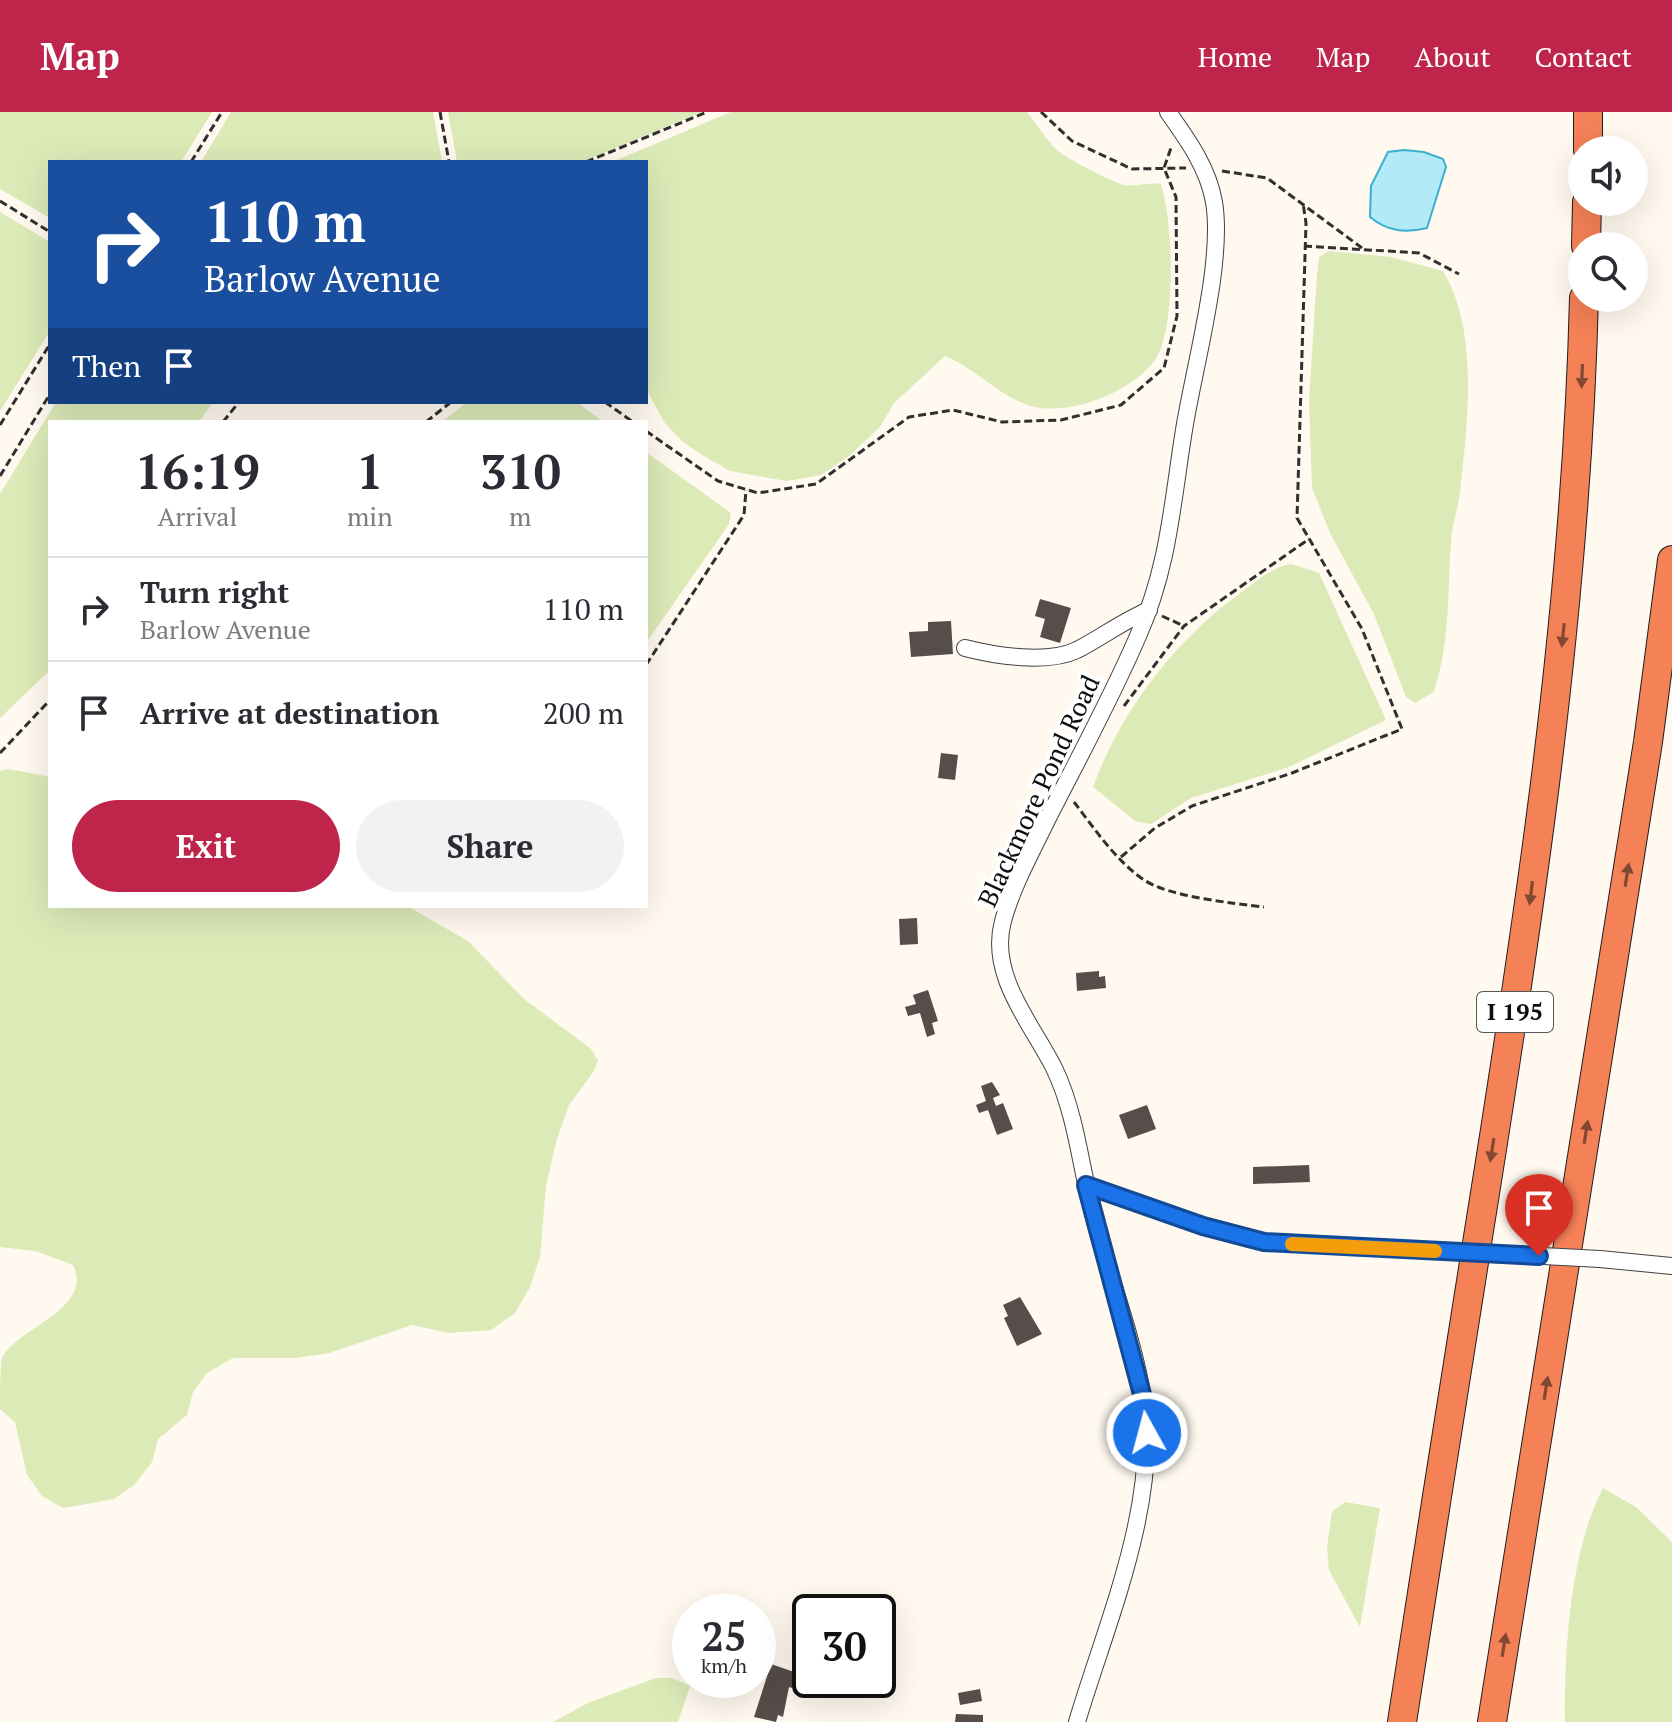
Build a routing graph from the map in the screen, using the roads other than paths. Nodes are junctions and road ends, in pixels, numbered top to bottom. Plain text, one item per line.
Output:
1 (1588, 112) edge
2 (1173, 119) edge
3 (1588, 136) edge
4 (1584, 312) edge
5 (1672, 560) edge
6 (1149, 610) junction
7 (965, 648) dead end
8 (1086, 1185) junction
9 (1672, 1266) edge
10 (1077, 1722) edge
11 (1402, 1722) edge
12 (1492, 1722) edge

1 - 3 highway
2 - 6 street, Blackmore Pond Road
4 -> 11 highway, I 195
12 -> 5 highway
6 - 7 street
6 - 8 street, Blackmore Pond Road
8 - 9 street, bridge
8 - 10 street, Blackmore Pond Road

